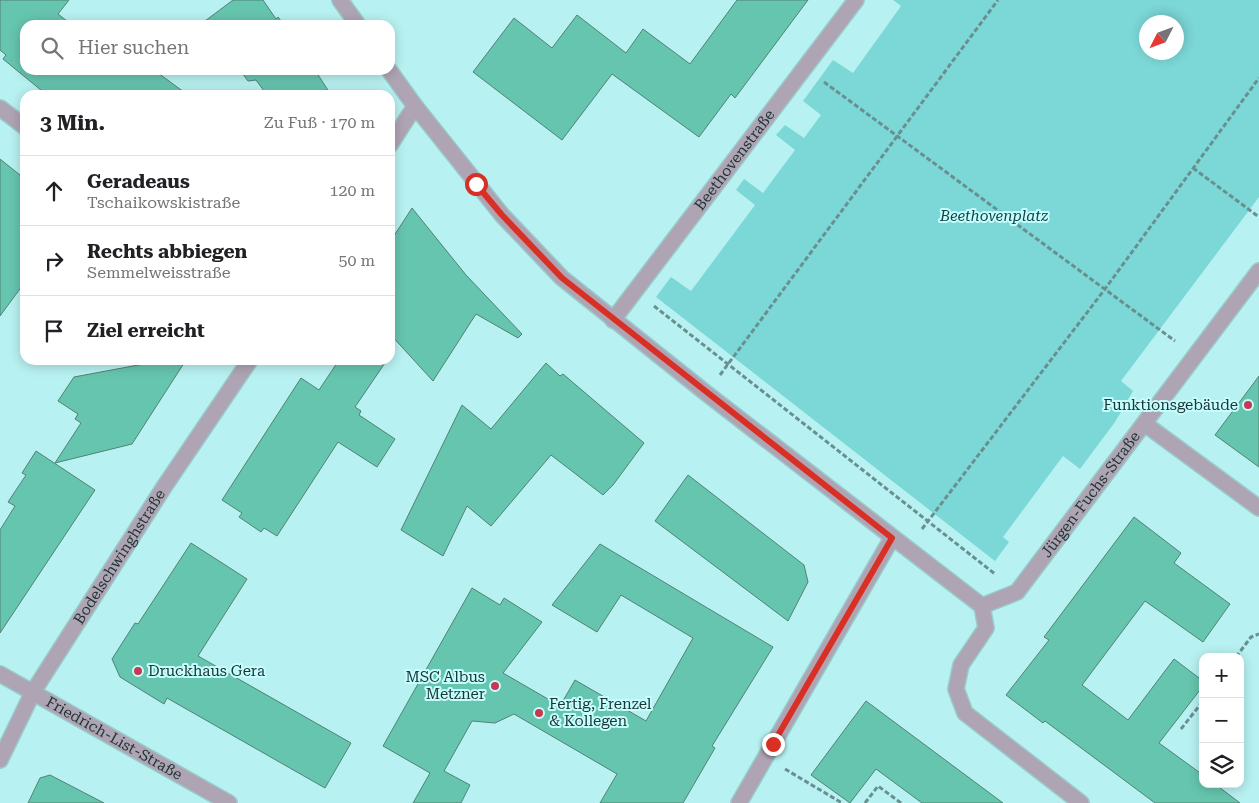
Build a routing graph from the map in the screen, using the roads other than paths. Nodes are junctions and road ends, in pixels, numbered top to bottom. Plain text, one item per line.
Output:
1 (340, 0) edge
2 (856, 0) edge
3 (354, 20) edge
4 (393, 75) edge
5 (415, 106) junction
6 (0, 108) edge
7 (20, 123) edge
8 (395, 137) edge
9 (1259, 271) edge
10 (613, 320) junction
11 (247, 365) edge
12 (1146, 424) junction
13 (1259, 508) edge
14 (892, 538) junction
15 (982, 606) junction
16 (0, 674) edge
17 (33, 692) junction
18 (0, 760) edge
19 (229, 803) edge
20 (739, 803) edge
21 (1081, 803) edge

1 - 3 street
2 - 10 street, Beethovenstraße
4 - 5 street
5 - 8 street
5 - 10 street
6 - 7 street
9 - 12 street, Jürgen-Fuchs-Straße
10 - 14 street
11 - 17 street, Bodelschwinghstraße
12 - 13 street
12 - 15 street, Jürgen-Fuchs-Straße
14 - 15 street
14 - 20 street
15 - 21 street
16 - 17 street, Friedrich-List-Straße
17 - 18 street, Bodelschwinghstraße
17 - 19 street, Friedrich-List-Straße

